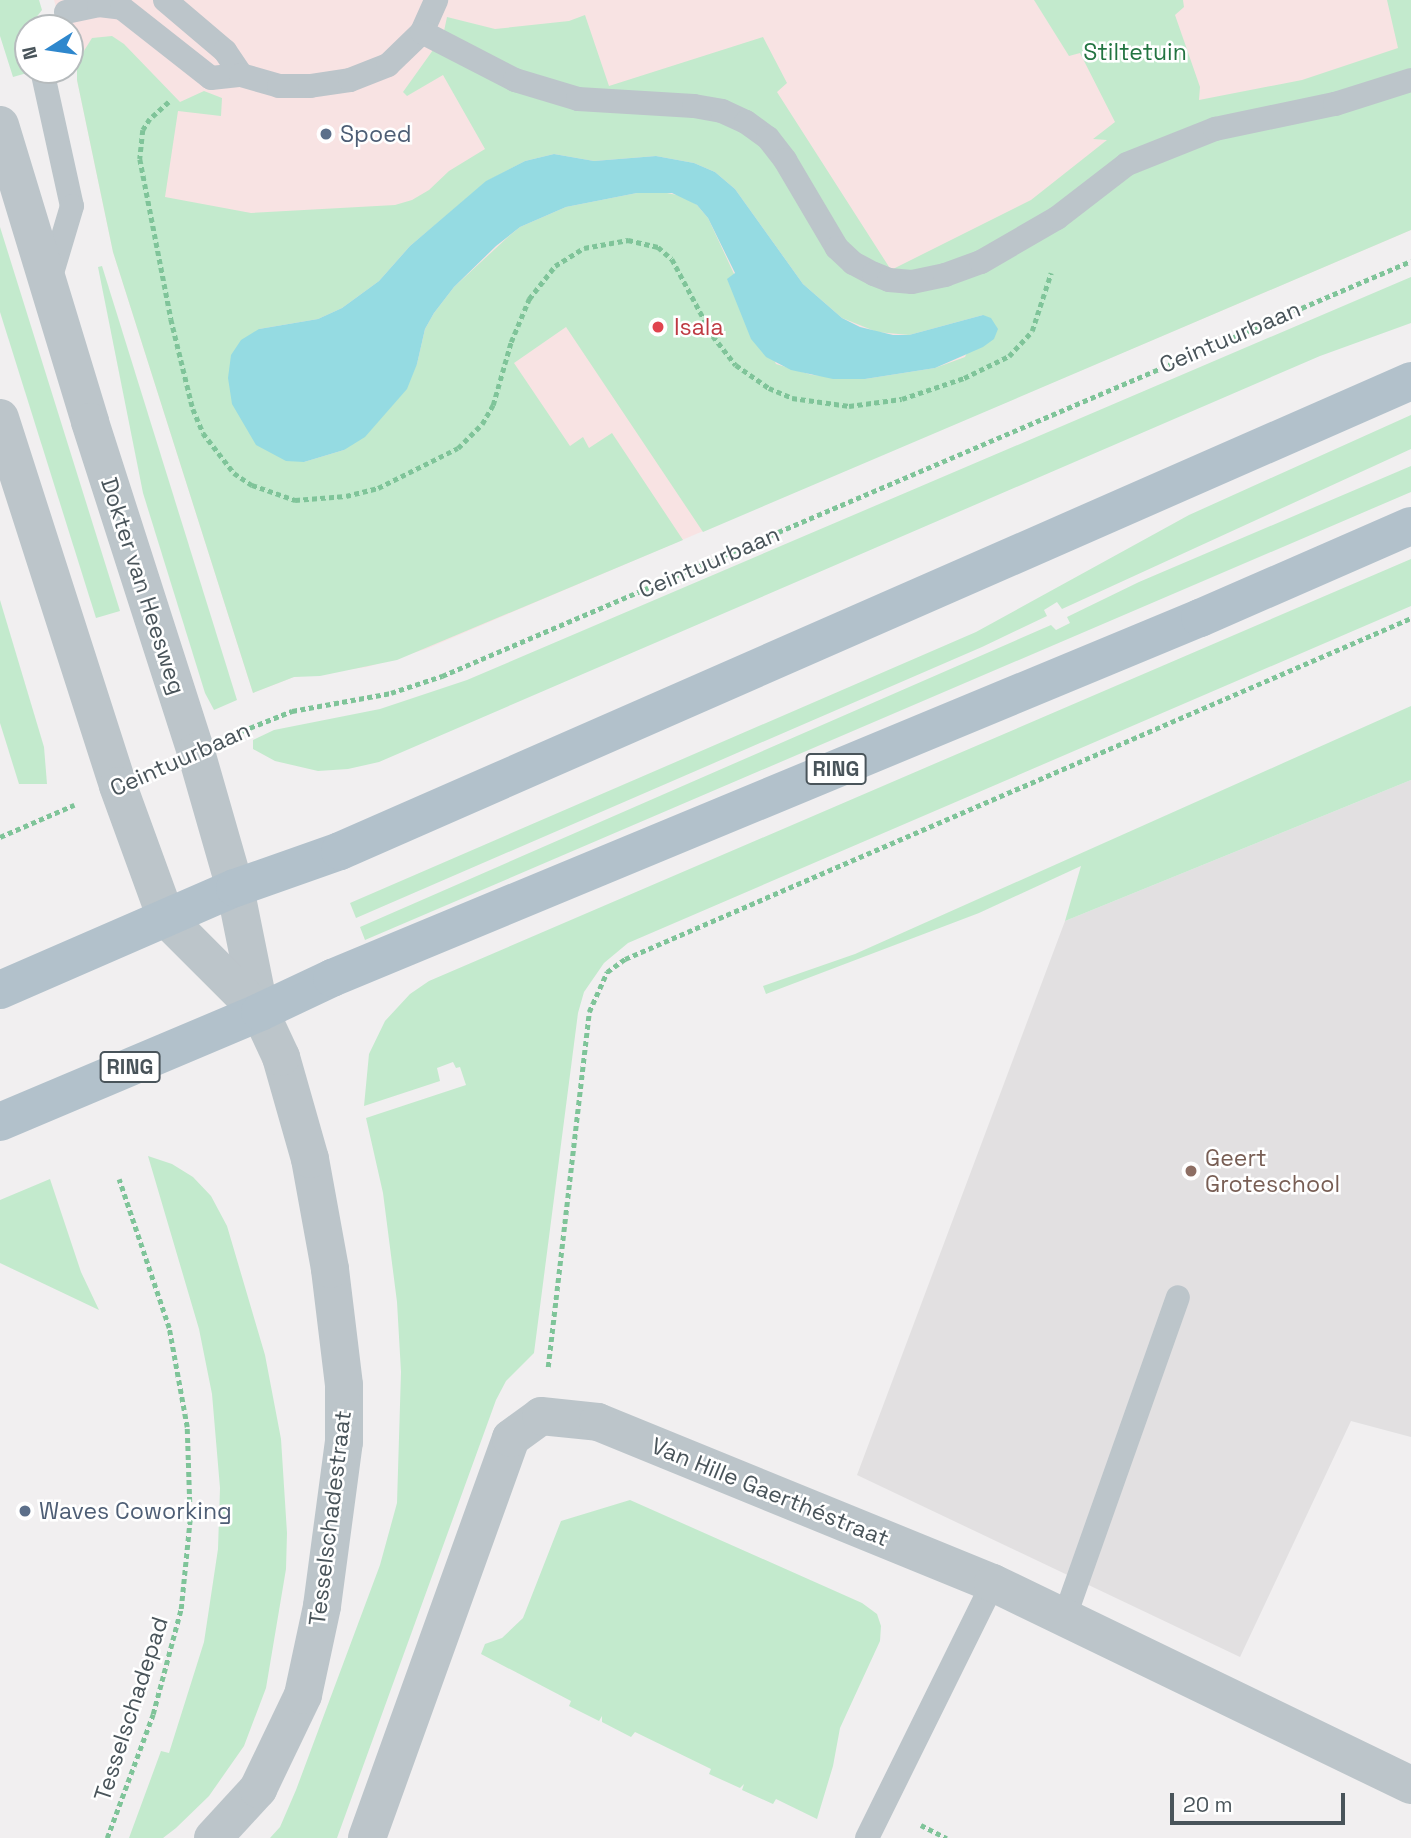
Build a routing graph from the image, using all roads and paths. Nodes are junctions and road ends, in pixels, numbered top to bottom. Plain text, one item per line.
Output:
1 (165, 0) edge
2 (436, 0) edge
3 (66, 13) edge
4 (422, 32) junction
5 (241, 75) junction
6 (1411, 80) edge
7 (45, 84) edge
8 (179, 97) dead end
9 (0, 125) edge
10 (1411, 261) edge
11 (1054, 266) dead end
12 (49, 284) junction
13 (1411, 381) edge
14 (0, 418) edge
15 (1411, 526) edge
16 (1411, 618) edge
17 (196, 752) junction
18 (118, 786) junction
19 (0, 837) edge
20 (235, 888) junction
21 (166, 918) junction
22 (0, 990) edge
23 (260, 1012) junction
24 (0, 1122) edge
25 (119, 1179) dead end
26 (1178, 1297) dead end
27 (541, 1416) junction
28 (993, 1583) junction
29 (1065, 1616) junction
30 (1411, 1785) edge
31 (107, 1838) edge
32 (213, 1838) edge
33 (367, 1838) edge
34 (867, 1838) edge

1 - 5 lane
2 - 4 lane
3 - 5 lane
4 - 5 lane
4 - 6 lane
7 - 12 lane
8 - 11 path
9 - 12 street, Dokter van Heesweg
10 - 17 path, Ceintuurbaan
12 - 17 street, Dokter van Heesweg
13 - 20 main road
14 - 18 street
15 - 23 main road, RING
16 - 27 path
17 - 20 street, Dokter van Heesweg
18 - 19 path, Ceintuurbaan
18 - 21 street
20 - 21 main road
20 - 23 street
21 - 22 main road
21 - 23 street
23 - 24 main road, RING
23 - 32 street, Tesselschadestraat
25 - 31 path, Tesselschadepad
26 - 29 lane
27 - 28 street, Van Hille Gaerthéstraat
27 - 33 street
28 - 29 street, Van Hille Gaerthéstraat
28 - 34 lane
29 - 30 street, Van Hille Gaerthéstraat

